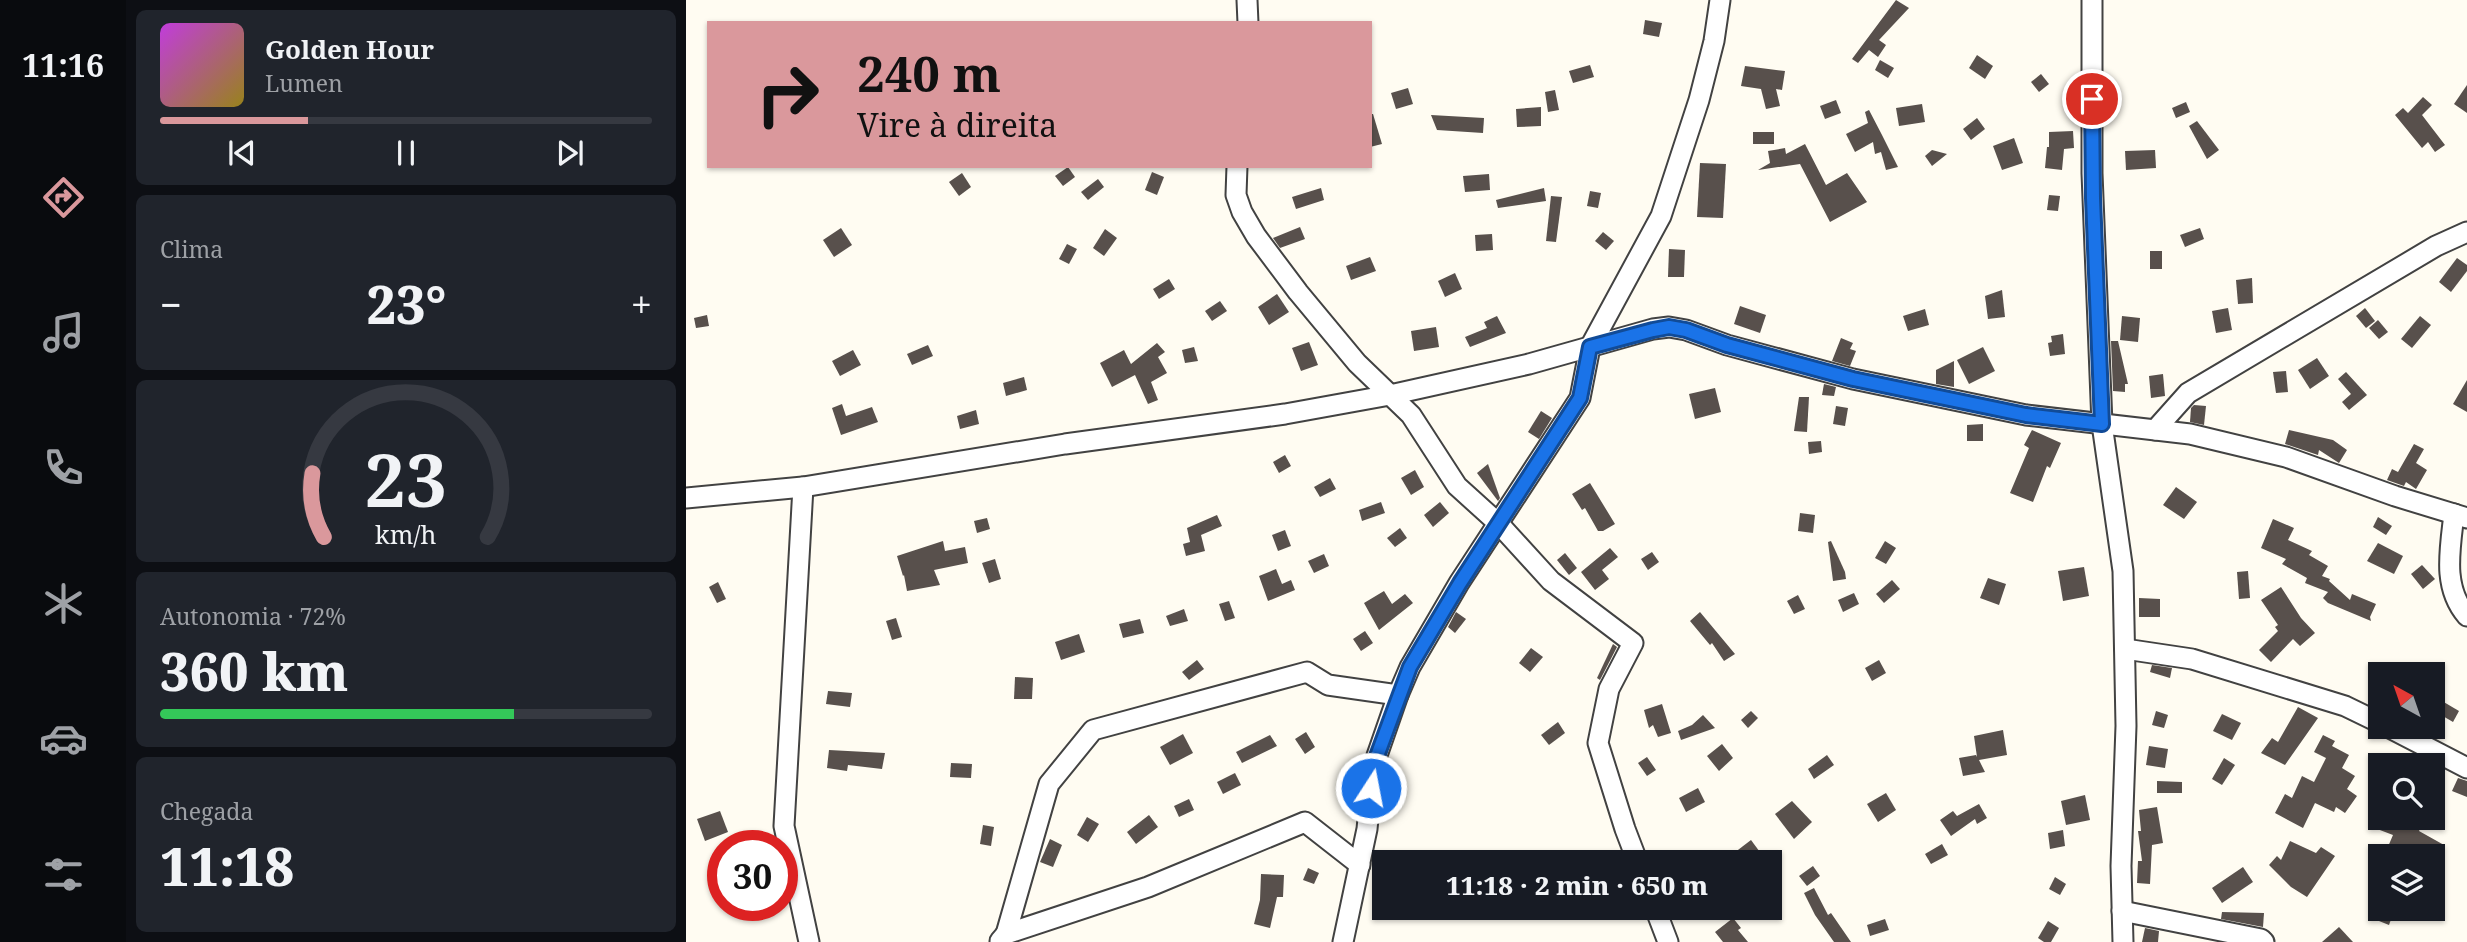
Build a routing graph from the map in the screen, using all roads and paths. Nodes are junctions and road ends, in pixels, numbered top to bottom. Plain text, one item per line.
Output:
1 (1247, 0) edge
2 (1720, 0) edge
3 (2092, 0) edge
4 (1248, 21) edge
5 (1237, 168) edge
6 (2467, 232) edge
7 (1590, 347) junction
8 (1390, 395) junction
9 (2102, 424) junction
10 (2155, 430) junction
11 (803, 487) junction
12 (686, 498) edge
13 (2460, 516) edge
14 (1499, 524) junction
15 (2467, 617) edge
16 (2124, 649) junction
17 (1398, 695) junction
18 (2368, 717) edge
19 (2411, 739) edge
20 (2467, 768) edge
21 (1633, 850) edge
22 (1360, 865) junction
23 (2122, 911) junction
24 (1660, 920) edge
25 (1002, 938) edge
26 (809, 942) edge
27 (1343, 942) edge
28 (1668, 942) edge
29 (2123, 942) edge
30 (2264, 942) edge

1 - 4 street
2 - 7 street
3 - 9 street
5 - 8 street
6 - 10 street
7 - 8 street
7 - 9 street
7 - 14 street
8 - 11 street
8 - 14 street
9 - 10 street
9 - 16 street
10 - 13 street
11 - 12 street
11 - 26 street
13 - 15 street
14 - 17 street
14 - 21 street
16 - 18 street
16 - 23 street
17 - 22 street
17 - 25 street
19 - 20 street
22 - 25 street
22 - 27 street
23 - 29 street
23 - 30 street
24 - 28 street

